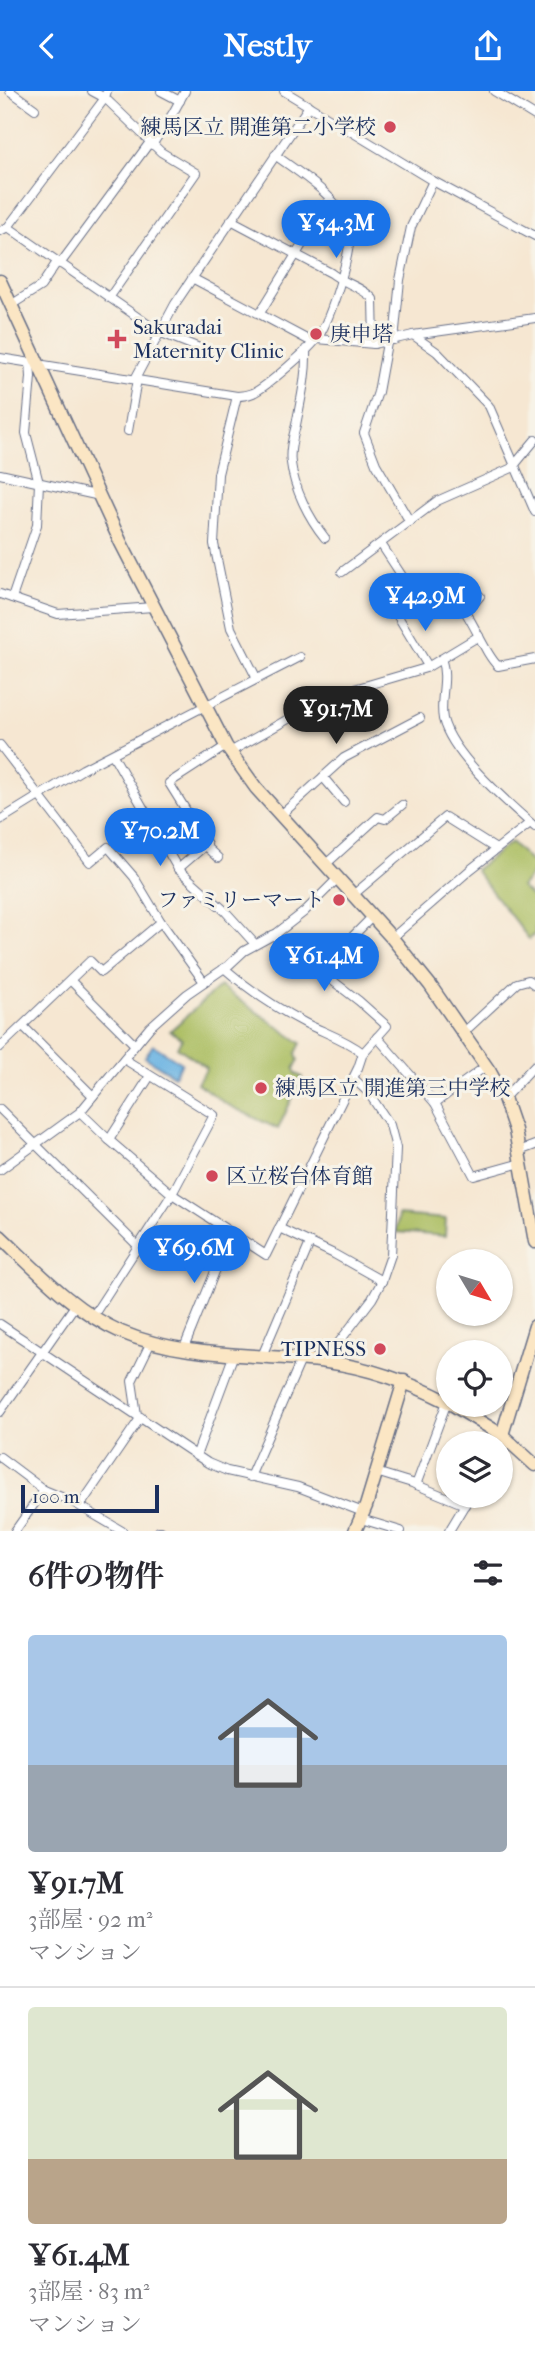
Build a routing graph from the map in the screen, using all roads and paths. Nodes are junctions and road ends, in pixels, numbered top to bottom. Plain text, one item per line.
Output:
1 (10, 91) edge
2 (92, 91) edge
3 (161, 91) edge
4 (185, 91) edge
5 (284, 91) edge
6 (494, 91) edge
7 (106, 95) edge
8 (180, 101) junction
9 (309, 106) junction
10 (35, 109) dead end
11 (535, 116) edge
12 (151, 143) junction
13 (275, 155) junction
14 (433, 181) junction
15 (330, 199) junction
16 (231, 220) junction
17 (4, 229) edge
18 (535, 236) edge
19 (295, 255) junction
20 (59, 263) junction
21 (192, 278) junction
22 (0, 281) edge
23 (341, 281) junction
24 (109, 298) junction
25 (11, 305) junction
26 (260, 313) junction
27 (535, 318) edge
28 (159, 332) junction
29 (413, 335) junction
30 (390, 342) junction
31 (312, 343) junction
32 (374, 344) junction
33 (207, 351) dead end
34 (0, 358) edge
35 (34, 363) junction
36 (136, 379) junction
37 (237, 396) junction
38 (128, 431) dead end
39 (535, 440) edge
40 (515, 465) junction
41 (0, 474) edge
42 (39, 483) junction
43 (100, 496) junction
44 (535, 512) edge
45 (410, 522) junction
46 (325, 538) dead end
47 (381, 544) junction
48 (342, 572) dead end
49 (0, 594) edge
50 (480, 596) dead end
51 (12, 598) junction
52 (152, 607) junction
53 (464, 607) junction
54 (396, 613) dead end
55 (479, 636) junction
56 (300, 657) dead end
57 (441, 659) junction
58 (535, 659) edge
59 (428, 666) junction
60 (257, 679) junction
61 (205, 706) junction
62 (419, 718) dead end
63 (0, 745) edge
64 (228, 749) junction
65 (113, 755) junction
66 (323, 777) junction
67 (38, 796) junction
68 (344, 802) dead end
69 (402, 805) dead end
70 (535, 812) edge
71 (281, 815) junction
72 (0, 820) edge
73 (531, 824) edge
74 (205, 846) junction
75 (496, 849) junction
76 (218, 858) dead end
77 (326, 864) junction
78 (178, 869) junction
79 (338, 878) junction
80 (354, 895) junction
81 (373, 916) junction
82 (161, 922) junction
83 (273, 935) junction
84 (392, 938) junction
85 (255, 944) junction
86 (224, 968) junction
87 (319, 970) junction
88 (71, 981) junction
89 (204, 982) junction
90 (535, 985) edge
91 (23, 1026) junction
92 (463, 1033) junction
93 (377, 1037) junction
94 (135, 1045) junction
95 (0, 1047) edge
96 (363, 1053) junction
97 (124, 1059) junction
98 (535, 1065) edge
99 (486, 1066) junction
100 (150, 1076) junction
101 (353, 1079) junction
102 (93, 1096) junction
103 (503, 1098) junction
104 (435, 1103) junction
105 (0, 1109) edge
106 (80, 1112) junction
107 (109, 1140) junction
108 (35, 1144) junction
109 (535, 1145) edge
110 (520, 1157) junction
111 (0, 1170) edge
112 (172, 1194) junction
113 (279, 1228) junction
114 (231, 1232) junction
115 (0, 1236) edge
116 (535, 1242) edge
117 (310, 1243) junction
118 (138, 1246) junction
119 (382, 1281) junction
120 (76, 1304) junction
121 (93, 1316) junction
122 (0, 1324) edge
123 (535, 1326) edge
124 (151, 1342) junction
125 (184, 1348) junction
126 (43, 1352) junction
127 (234, 1354) junction
128 (262, 1356) junction
129 (301, 1360) junction
130 (326, 1362) junction
131 (404, 1381) junction
132 (436, 1397) edge
133 (0, 1412) edge
134 (139, 1416) junction
135 (443, 1417) edge
136 (470, 1417) edge
137 (491, 1431) edge
138 (505, 1431) edge
139 (513, 1447) edge
140 (196, 1456) junction
141 (0, 1458) edge
142 (535, 1465) edge
143 (376, 1472) junction
144 (250, 1478) junction
145 (416, 1485) junction
146 (44, 1490) junction
147 (436, 1491) edge
148 (80, 1506) junction
149 (463, 1508) edge
150 (360, 1521) edge
151 (15, 1531) edge
152 (122, 1531) edge
153 (401, 1531) edge
154 (449, 1531) edge

1 - 10 street
2 - 7 street
3 - 8 street
4 - 8 street
5 - 9 street
6 - 11 street
7 - 12 street
7 - 17 street
8 - 12 street
9 - 13 street
9 - 14 street
12 - 20 street
12 - 24 street
13 - 15 street
13 - 16 street
14 - 18 street
14 - 30 street
15 - 19 street
15 - 23 street
16 - 19 street
16 - 21 street
17 - 20 street
19 - 23 street
19 - 26 street
20 - 24 street
20 - 25 street
21 - 26 street
21 - 28 street
22 - 25 street
23 - 31 street
23 - 32 street
24 - 28 street
25 - 35 street
26 - 31 street
27 - 29 street
28 - 33 street
28 - 36 street
29 - 30 street
29 - 40 street
30 - 32 street
30 - 45 street
31 - 32 street
31 - 37 street
31 - 46 street
34 - 35 street
35 - 36 street
35 - 42 street
35 - 43 street
36 - 37 street
36 - 38 street
37 - 60 street
39 - 40 street
40 - 44 street
40 - 45 street
41 - 42 street
42 - 43 street
42 - 51 street
43 - 52 street
45 - 47 street
47 - 48 street
47 - 53 street
49 - 51 street
50 - 53 street
51 - 52 street
52 - 61 street
53 - 55 street
54 - 59 street
55 - 57 street
55 - 58 street
56 - 60 street
57 - 59 street
57 - 73 street
59 - 64 street
60 - 61 street
61 - 64 street
61 - 65 street
62 - 66 street
63 - 67 street
64 - 71 street
64 - 74 street
65 - 67 street
65 - 78 street
66 - 68 street
66 - 71 street
67 - 72 street
67 - 82 street
69 - 77 street
70 - 73 street
71 - 77 street
73 - 75 street
74 - 76 street
74 - 78 street
75 - 80 street
75 - 84 street
77 - 79 street
78 - 85 street
79 - 80 street
79 - 83 street
80 - 81 street
81 - 84 street
81 - 87 street
82 - 88 street
82 - 89 street
83 - 85 street
83 - 87 street
84 - 92 street
85 - 86 street
86 - 89 street
86 - 96 street
87 - 93 street
88 - 91 street
88 - 94 street
89 - 94 street
90 - 92 street
91 - 95 street
91 - 102 street
92 - 99 street
93 - 96 street
93 - 104 street
94 - 97 street
96 - 101 street
97 - 100 street
97 - 102 street
98 - 103 street
99 - 103 street
99 - 104 street
100 - 107 street
100 - 112 street
101 - 113 street
101 - 119 street
102 - 106 street
103 - 110 street
104 - 110 street
105 - 108 street
106 - 107 street
106 - 108 street
107 - 112 street
108 - 111 street
108 - 118 street
109 - 110 street
110 - 116 street
112 - 114 street
112 - 118 street
113 - 114 street
113 - 117 street
114 - 125 street
115 - 120 street
117 - 119 street
117 - 128 street
118 - 121 street
119 - 130 street
120 - 121 street
120 - 126 street
121 - 124 street
122 - 126 street
123 - 138 street
124 - 125 street
124 - 134 street
125 - 127 street
126 - 133 street
126 - 134 street
127 - 128 street
127 - 140 street
128 - 129 street
129 - 130 street
129 - 144 street
130 - 131 street
131 - 132 street
131 - 143 street
134 - 140 street
134 - 148 street
135 - 145 street
136 - 137 street
139 - 142 street
140 - 144 street
141 - 146 street
143 - 145 street
143 - 150 street
144 - 150 street
145 - 147 street
146 - 148 street
146 - 151 street
148 - 152 street
149 - 154 street
150 - 153 street

